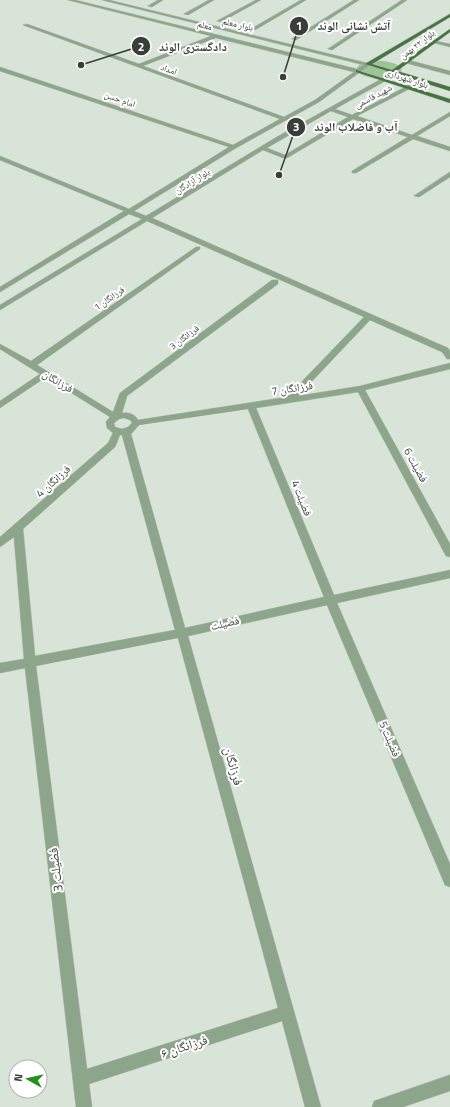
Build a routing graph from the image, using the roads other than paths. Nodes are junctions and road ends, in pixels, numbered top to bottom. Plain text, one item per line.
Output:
1 (70, 0) edge
2 (104, 0) edge
3 (126, 0) edge
4 (161, 0) edge
5 (212, 0) edge
6 (258, 0) edge
7 (304, 0) edge
8 (357, 0) edge
9 (405, 0) edge
10 (150, 6) junction
11 (186, 14) junction
12 (450, 15) edge
13 (199, 17) dead end
14 (212, 20) dead end
15 (219, 21) junction
16 (226, 23) dead end
17 (25, 25) dead end
18 (246, 28) dead end
19 (253, 29) junction
20 (450, 30) edge
21 (260, 31) dead end
22 (216, 36) junction
23 (287, 38) dead end
24 (294, 39) junction
25 (301, 41) dead end
26 (433, 41) junction
27 (450, 46) edge
28 (323, 47) dead end
29 (330, 49) junction
30 (353, 60) junction
31 (408, 62) junction
32 (368, 64) junction
33 (139, 66) junction
34 (0, 68) edge
35 (358, 71) junction
36 (394, 71) junction
37 (450, 73) edge
38 (385, 79) junction
39 (409, 87) junction
40 (450, 89) edge
41 (450, 100) edge
42 (328, 109) junction
43 (450, 114) edge
44 (352, 117) junction
45 (285, 119) junction
46 (413, 137) junction
47 (234, 147) junction
48 (262, 148) junction
49 (450, 149) edge
50 (0, 158) edge
51 (354, 172) dead end
52 (448, 177) edge
53 (417, 196) dead end
54 (130, 211) junction
55 (148, 219) junction
56 (198, 248) dead end
57 (274, 282) dead end
58 (0, 290) edge
59 (0, 308) edge
60 (369, 316) junction
61 (0, 346) edge
62 (448, 351) edge
63 (450, 357) edge
64 (31, 365) junction
65 (450, 366) edge
66 (45, 374) junction
67 (360, 389) junction
68 (289, 400) junction
69 (0, 405) edge
70 (251, 406) junction
71 (116, 417) junction
72 (136, 423) junction
73 (121, 433) junction
74 (18, 529) junction
75 (0, 543) edge
76 (450, 553) edge
77 (450, 574) edge
78 (330, 599) junction
79 (181, 633) junction
80 (30, 661) junction
81 (0, 668) edge
82 (450, 880) edge
83 (287, 1012) junction
84 (81, 1079) junction
85 (450, 1083) edge
86 (84, 1107) edge
87 (313, 1107) edge
88 (380, 1107) edge

1 - 22 street, معلم
2 - 30 street, بلوار معلم
3 - 10 street, معلم
4 - 10 street
5 - 11 street
6 - 15 street
7 - 19 street
8 - 24 street
9 - 29 street
10 - 11 street, معلم
11 - 13 street, معلم
12 - 32 main road, بلوار ۲۲ بهمن
14 - 15 street, معلم
15 - 16 street, معلم
17 - 33 street, امداد
18 - 19 street
19 - 21 street
20 - 26 main road, بلوار ۲۲ بهمن
22 - 33 street
22 - 35 street, معلم
23 - 24 street
24 - 25 street
26 - 27 street
26 - 31 main road, بلوار ۲۲ بهمن
28 - 29 street
29 - 30 street
30 - 32 street, بلوار معلم
31 - 36 main road, بلوار ۲۲ بهمن
31 - 37 street
32 - 35 street, بلوار آزادگان
32 - 36 main road, بلوار شهرداری
33 - 45 street, امداد
34 - 47 street, امام حسن
35 - 38 main road, بلوار شهرداری
35 - 45 street, بلوار آزادگان
36 - 38 street, بلوار آزادگان
36 - 40 main road, بلوار شهرداری
38 - 39 main road, بلوار شهرداری
38 - 42 street, بلوار آزادگان
39 - 41 main road, بلوار شهرداری
39 - 44 street, شهید قاسمی
42 - 44 street
42 - 48 street, بلوار آزادگان
43 - 46 street
44 - 46 street
44 - 48 street, شهید قاسمی
45 - 47 street, بلوار آزادگان
46 - 49 street
46 - 51 street
47 - 54 street, بلوار آزادگان
48 - 55 street, بلوار آزادگان
50 - 54 street
52 - 53 street
54 - 55 street
54 - 58 street, بلوار آزادگان
55 - 59 street, بلوار آزادگان
55 - 60 street
56 - 64 street, فرزانگان 1
57 - 71 street, فرزانگان 3
60 - 62 street
60 - 68 street
61 - 64 street, فرزانگان
62 - 63 street
64 - 66 street, فرزانگان
65 - 67 street, فرزانگان 7
66 - 69 street
66 - 71 street, فرزانگان
67 - 68 street, فرزانگان 7
67 - 76 street, فضیلت 6
68 - 70 street, فرزانگان 7
70 - 72 street, فرزانگان 7
70 - 78 street, فضیلت 4
71 - 72 street
71 - 73 street
72 - 73 street
73 - 74 street, فرزانگان 4
73 - 79 street, فرزانگان
74 - 75 street, فرزانگان 4
74 - 80 street, فضیلت 3
77 - 78 street, فضیلت
78 - 79 street, فضیلت
78 - 82 street, فضیلت 5
79 - 80 street, فضیلت
79 - 83 street, فرزانگان
80 - 81 street, فضیلت
80 - 84 street, فضیلت 3
83 - 84 street, فرزانگان ۶
83 - 87 street, فرزانگان
84 - 86 street, فضیلت 3
85 - 88 street

